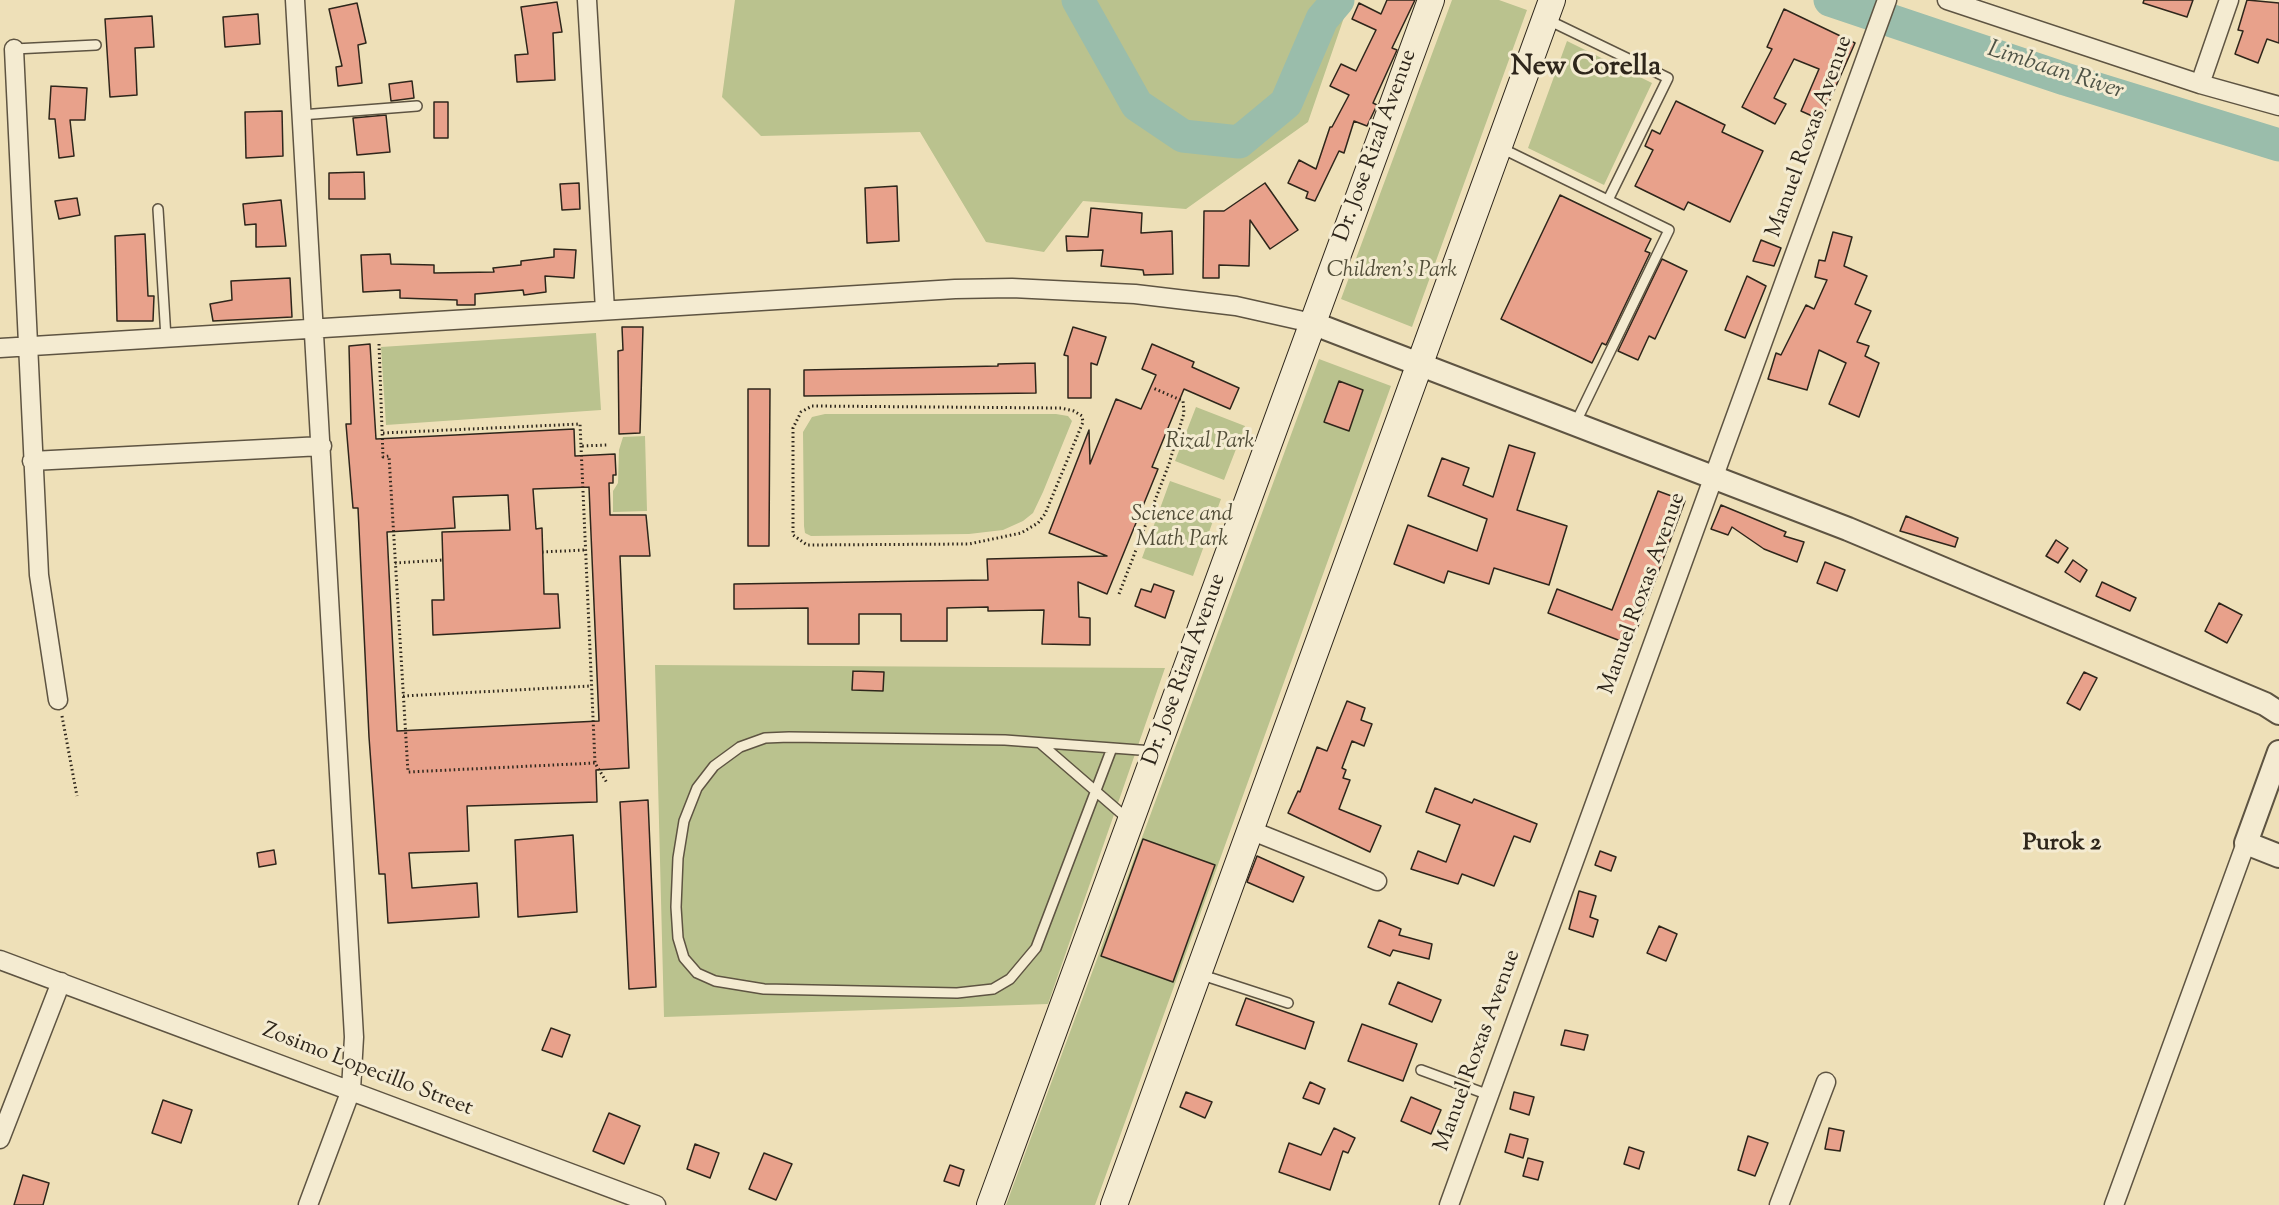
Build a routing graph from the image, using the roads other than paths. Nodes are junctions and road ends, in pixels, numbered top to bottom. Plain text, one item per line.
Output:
1 (294, 0) edge
2 (587, 0) edge
3 (1431, 0) edge
4 (1947, 0) edge
5 (2229, 0) edge
6 (1886, 3) edge
7 (1549, 9) edge
8 (96, 45) dead end
9 (14, 50) joint
10 (2200, 84) junction
11 (417, 106) dead end
12 (2279, 106) edge
13 (302, 115) junction
14 (1499, 147) junction
15 (1608, 200) junction
16 (158, 208) dead end
17 (605, 310) junction
18 (1312, 323) junction
19 (314, 329) junction
20 (166, 338) junction
21 (27, 346) junction
22 (0, 348) edge
23 (1420, 364) junction
24 (1575, 424) junction
25 (322, 446) junction
26 (32, 461) junction
27 (1712, 477) junction
28 (58, 700) road end
29 (2279, 713) edge
30 (1040, 743) junction
31 (1112, 748) junction
32 (1156, 751) junction
33 (2279, 752) edge
34 (1096, 791) junction
35 (1131, 821) junction
36 (1250, 831) junction
37 (2246, 843) junction
38 (2279, 856) edge
39 (1377, 881) dead end
40 (0, 960) edge
41 (1198, 974) junction
42 (61, 982) junction
43 (1288, 1003) dead end
44 (1421, 1070) dead end
45 (1826, 1082) dead end
46 (351, 1090) junction
47 (1489, 1095) junction
48 (0, 1139) edge
49 (308, 1205) edge
50 (655, 1205) edge
51 (990, 1205) edge
52 (1114, 1205) edge
53 (1449, 1205) edge
54 (1779, 1205) edge
55 (2114, 1205) edge

1 - 13 street
2 - 17 street
3 - 18 main road, Dr. Jose Rizal Avenue
4 - 10 street
5 - 10 street
6 - 27 street, Manuel Roxas Avenue
7 - 14 main road
7 - 15 lane
8 - 9 lane
9 - 21 street
10 - 12 street
11 - 13 lane
13 - 19 street
14 - 15 lane
14 - 23 main road
15 - 24 lane
16 - 20 lane
17 - 18 street
17 - 19 street
18 - 23 street
18 - 32 main road, Dr. Jose Rizal Avenue
19 - 20 street
19 - 25 street
20 - 21 street
21 - 22 street
21 - 26 street
23 - 24 street
23 - 36 main road
24 - 27 street
25 - 26 street
25 - 46 street
26 - 28 street
27 - 29 street
27 - 47 street, Manuel Roxas Avenue
30 - 31 lane
30 - 34 lane
30 - 34 lane
31 - 32 lane
31 - 34 lane
32 - 35 main road, Dr. Jose Rizal Avenue
33 - 37 street
34 - 35 lane
35 - 51 main road, Dr. Jose Rizal Avenue
36 - 39 street
36 - 41 main road
37 - 38 street
37 - 55 street
40 - 42 street, Zosimo Lopecillo Street
41 - 43 lane
41 - 52 main road
42 - 46 street, Zosimo Lopecillo Street
42 - 48 street
44 - 47 lane
45 - 54 street
46 - 49 street
46 - 50 street, Zosimo Lopecillo Street
47 - 53 street, Manuel Roxas Avenue

